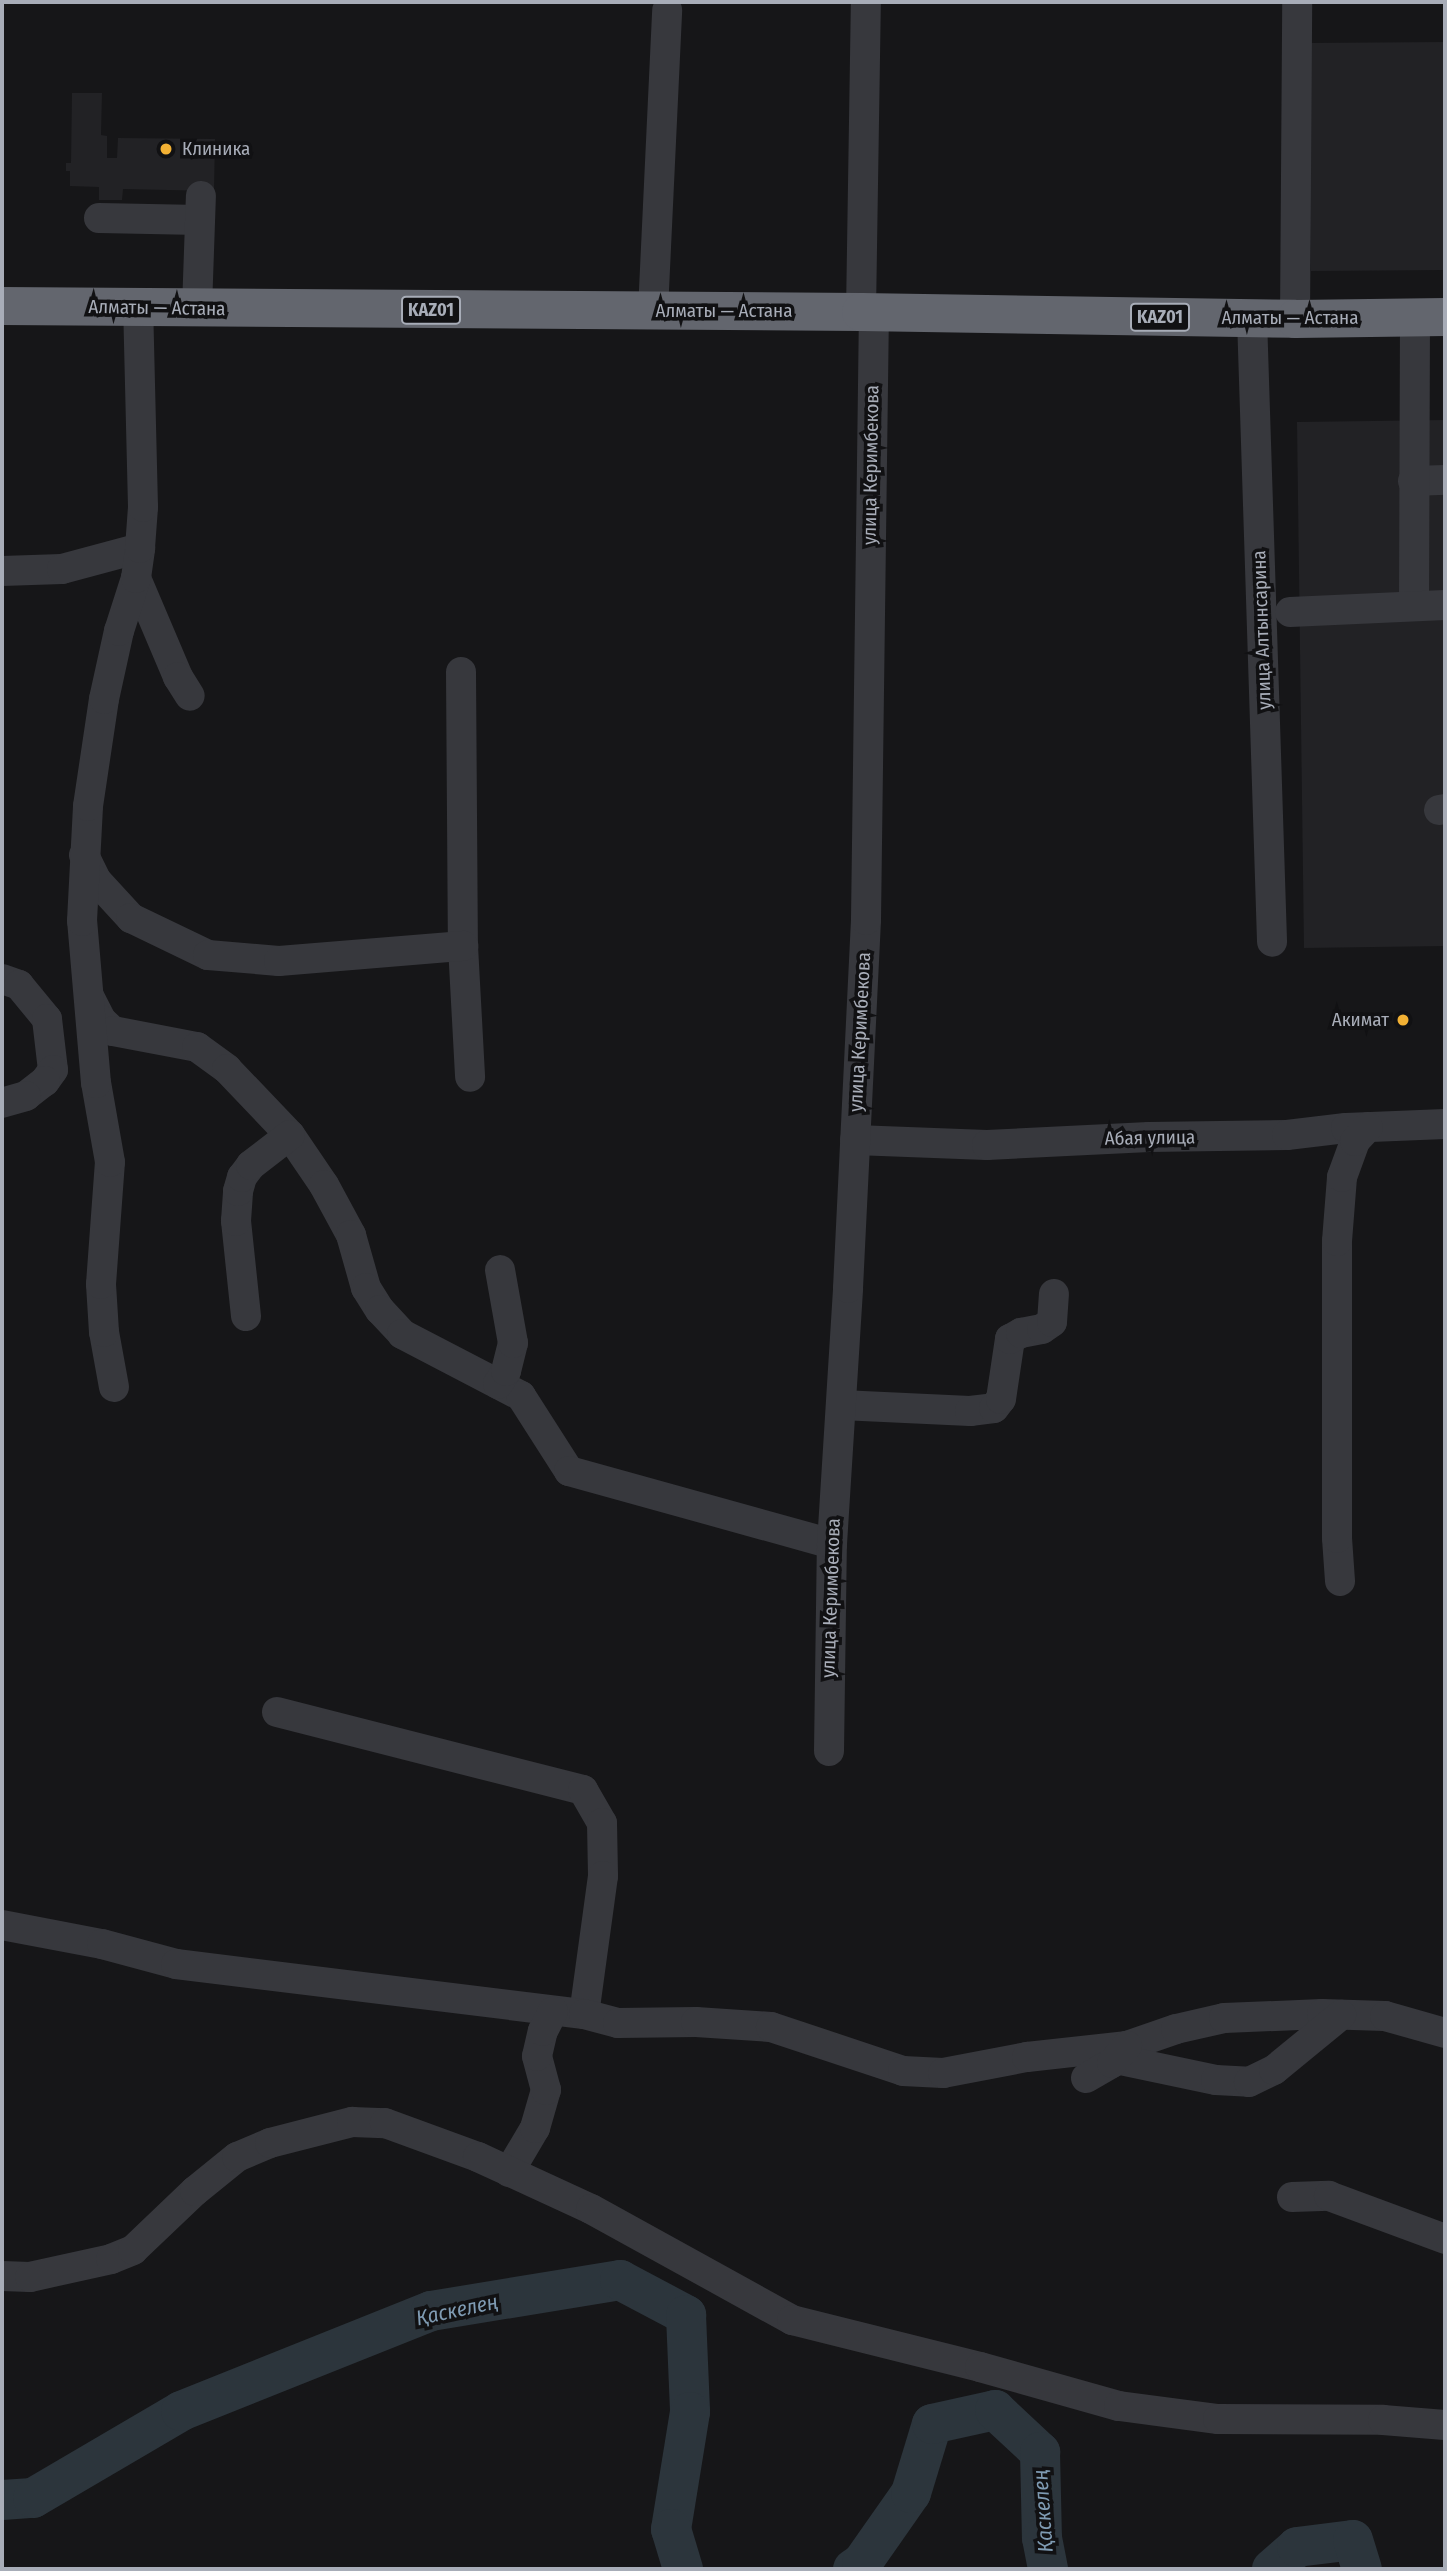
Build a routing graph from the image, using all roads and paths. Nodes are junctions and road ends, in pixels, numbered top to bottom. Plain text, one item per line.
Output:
1 (866, 2) edge
2 (1297, 2) edge
3 (667, 10) dead end
4 (99, 218) dead end
5 (2, 306) edge
6 (138, 308) junction
7 (197, 308) junction
8 (653, 311) junction
9 (868, 312) junction
10 (1252, 318) junction
11 (1430, 318) edge
12 (1295, 319) junction
13 (1445, 480) edge
14 (1413, 481) junction
15 (140, 548) junction
16 (2, 571) edge
17 (136, 578) junction
18 (1414, 605) junction
19 (1445, 605) edge
20 (1290, 612) dead end
21 (461, 672) dead end
22 (190, 696) dead end
23 (84, 855) junction
24 (1272, 942) dead end
25 (463, 946) junction
26 (2, 979) edge
27 (89, 995) junction
28 (470, 1077) dead end
29 (2, 1103) edge
30 (1445, 1124) edge
31 (1368, 1127) junction
32 (290, 1135) junction
33 (855, 1140) junction
34 (500, 1270) dead end
35 (1054, 1294) dead end
36 (246, 1316) dead end
37 (498, 1384) junction
38 (114, 1387) dead end
39 (841, 1405) junction
40 (832, 1544) junction
41 (1340, 1581) dead end
42 (277, 1712) dead end
43 (829, 1751) dead end
44 (2, 1925) edge
45 (553, 2011) junction
46 (584, 2014) junction
47 (1341, 2015) junction
48 (1445, 2033) edge
49 (1122, 2053) junction
50 (1086, 2078) dead end
51 (509, 2172) junction
52 (1293, 2197) dead end
53 (1445, 2239) edge
54 (2, 2276) edge
55 (1445, 2425) edge

1 - 9 street, улица Керимбекова
2 - 12 street
3 - 8 street
4 - 7 street
5 - 6 highway, Алматы — Астана / KАZ01
6 - 7 highway, Алматы — Астана / KАZ01
6 - 15 street
7 - 8 highway, Алматы — Астана / KАZ01
8 - 9 highway, Алматы — Астана / KАZ01
9 - 10 highway, Алматы — Астана / KАZ01
9 - 33 street, улица Керимбекова
10 - 12 highway, Алматы — Астана / KАZ01
10 - 24 street, улица Алтынсарина
11 - 12 highway, Алматы — Астана / KАZ01
11 - 14 street
13 - 14 street
14 - 18 street
15 - 16 street
15 - 17 street
17 - 22 street
17 - 23 street
18 - 19 street
18 - 20 street
21 - 25 street
23 - 25 street
23 - 27 street
25 - 28 street
26 - 29 street
27 - 32 street
27 - 38 street
30 - 31 street, Абая улица
31 - 33 street, Абая улица
31 - 41 street
32 - 36 street
32 - 37 street
33 - 39 street, улица Керимбекова
34 - 37 street
35 - 39 street
37 - 40 street
39 - 40 street, улица Керимбекова
40 - 43 street, улица Керимбекова
42 - 46 street
44 - 45 street
45 - 46 street
45 - 51 street
46 - 49 street
47 - 48 street
47 - 49 street
47 - 49 street
49 - 50 street
51 - 54 street
51 - 55 street
52 - 53 street

